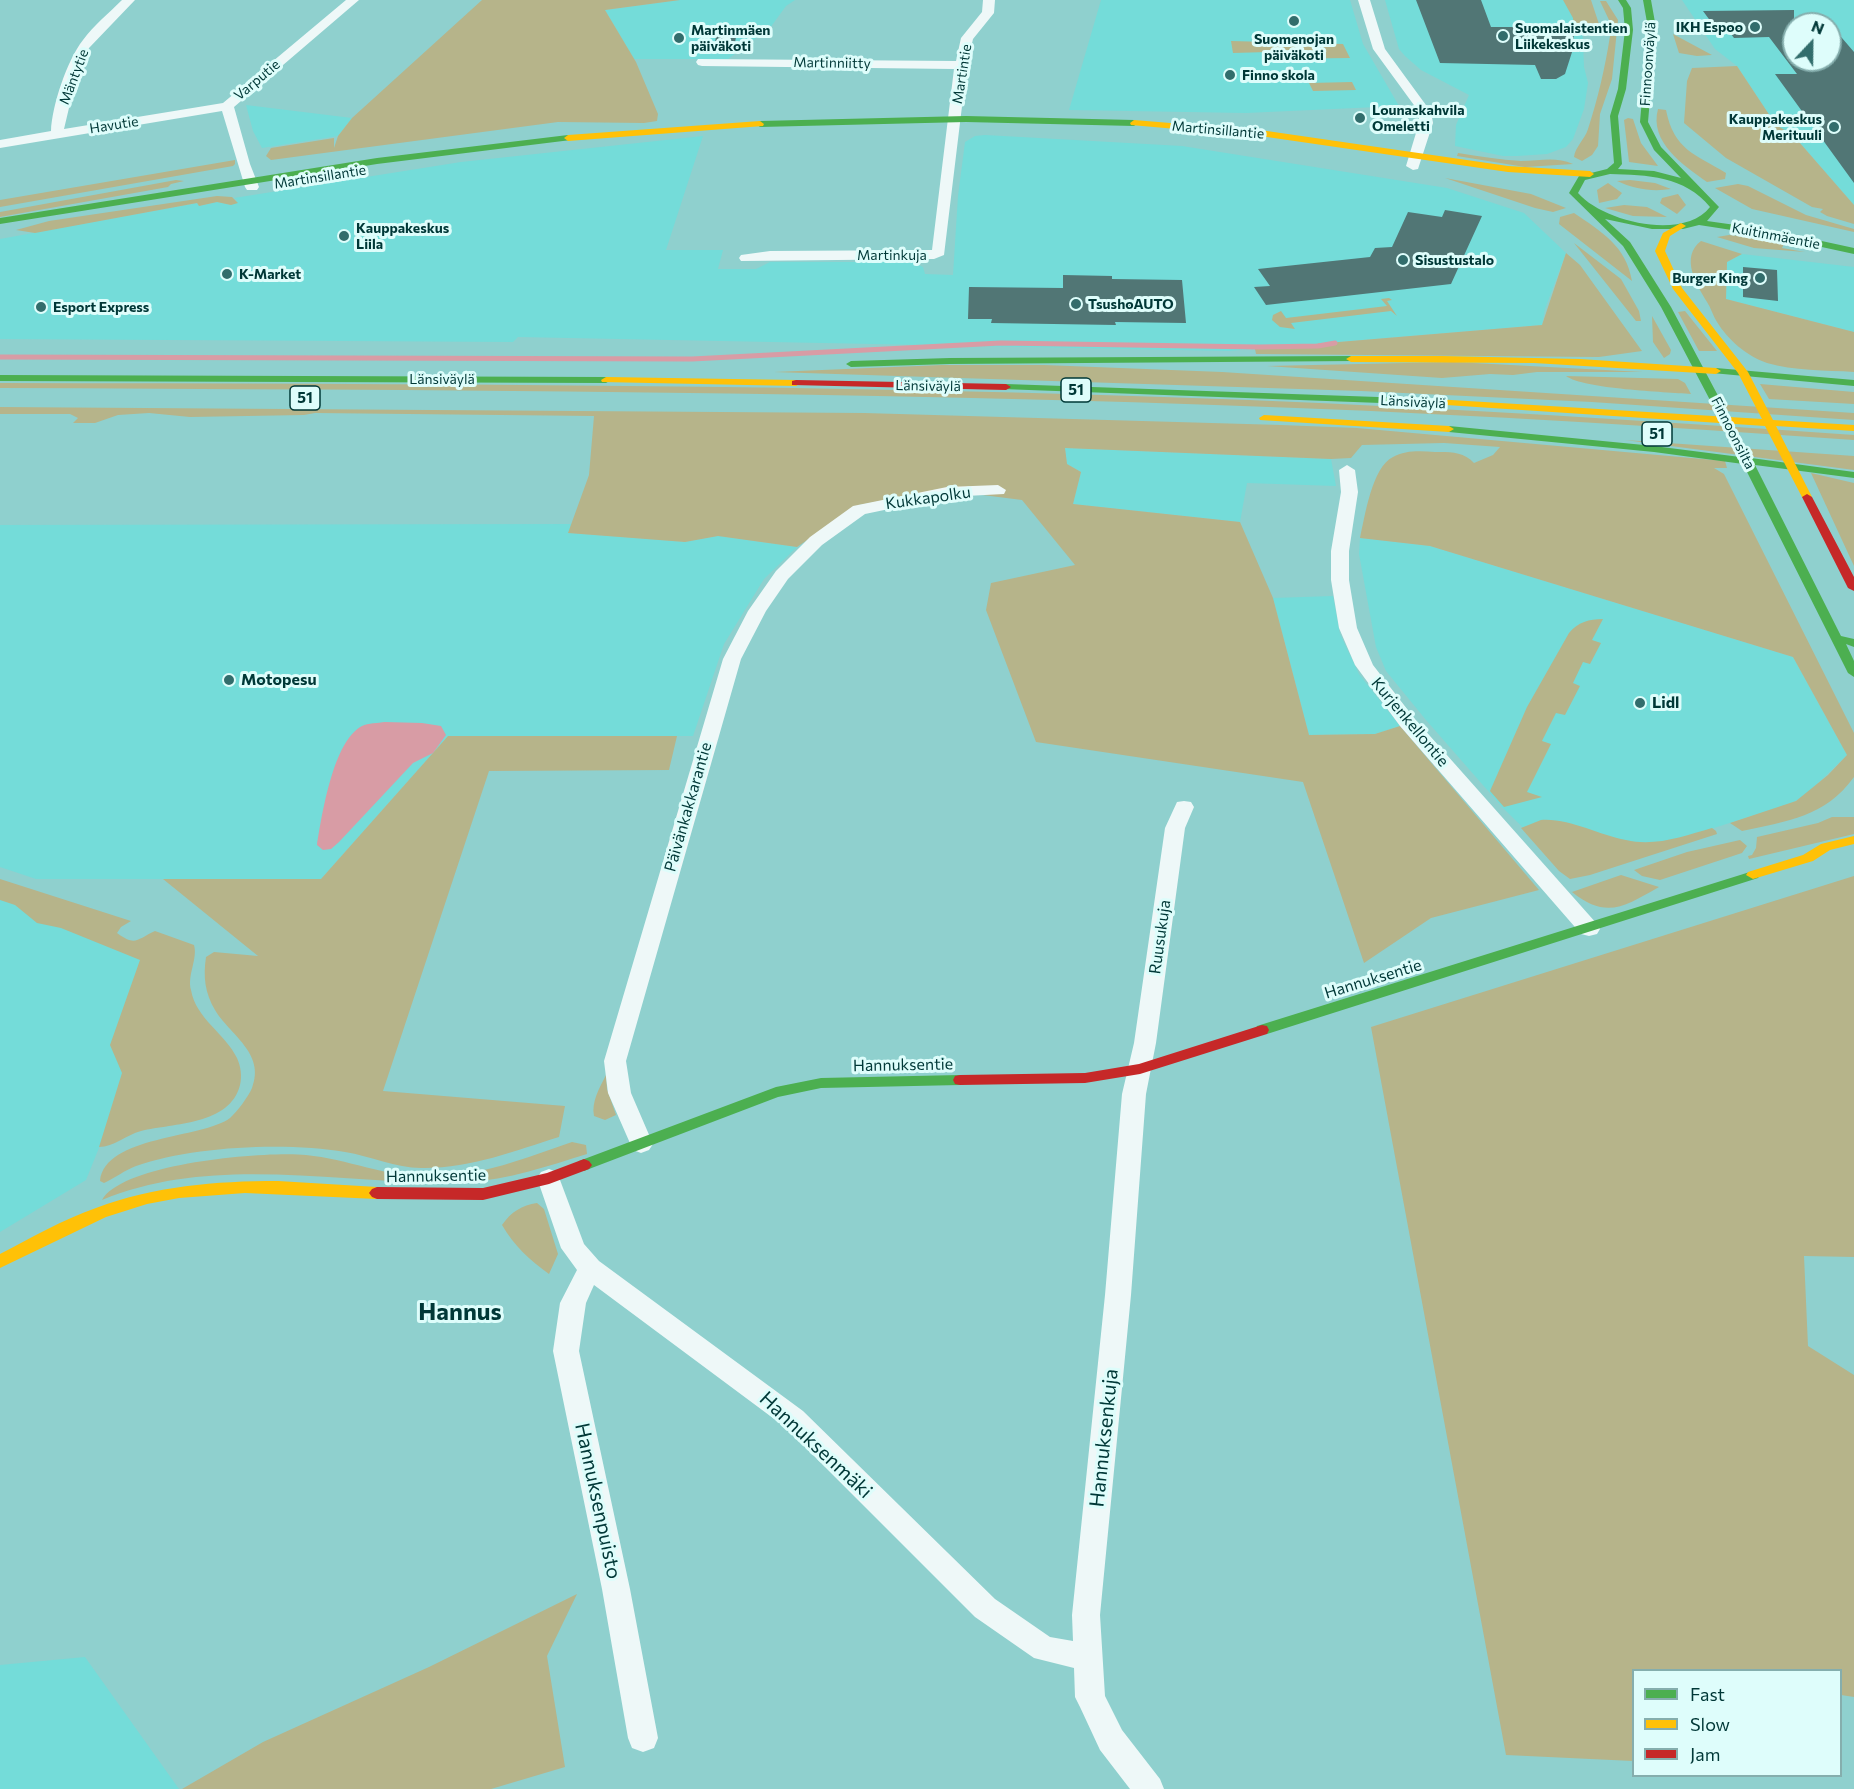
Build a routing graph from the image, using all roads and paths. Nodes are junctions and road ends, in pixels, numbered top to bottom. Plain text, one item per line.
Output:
1 (129, 0) edge
2 (353, 0) edge
3 (989, 0) edge
4 (1364, 0) edge
5 (1622, 0) edge
6 (1647, 0) edge
7 (702, 62) dead end
8 (961, 64) junction
9 (227, 106) junction
10 (954, 122) junction
11 (1614, 129) junction
12 (58, 134) junction
13 (0, 144) edge
14 (1414, 161) junction
15 (1595, 162) junction
16 (1610, 171) junction
17 (251, 184) junction
18 (1692, 184) junction
19 (1555, 192) dead end
20 (1575, 198) junction
21 (1712, 199) junction
22 (1729, 208) dead end
23 (1589, 209) junction
24 (1759, 217) dead end
25 (0, 221) edge
26 (1697, 222) junction
27 (1681, 226) junction
28 (0, 228) edge
29 (1691, 238) dead end
30 (1791, 238) junction
31 (1854, 239) edge
32 (1854, 251) edge
33 (746, 258) dead end
34 (1682, 265) dead end
35 (1678, 289) junction
36 (1080, 362) junction
37 (836, 364) dead end
38 (744, 368) dead end
39 (1699, 370) junction
40 (1743, 372) junction
41 (1301, 374) dead end
42 (0, 378) edge
43 (298, 378) junction
44 (1854, 383) edge
45 (1745, 398) junction
46 (1699, 399) dead end
47 (1771, 404) dead end
48 (1854, 428) edge
49 (1628, 432) dead end
50 (1723, 439) dead end
51 (1794, 443) dead end
52 (1347, 470) dead end
53 (1854, 476) edge
54 (998, 490) dead end
55 (859, 510) joint
56 (1854, 588) edge
57 (1854, 637) edge
58 (1838, 639) junction
59 (1854, 643) edge
60 (1854, 673) edge
61 (1184, 807) dead end
62 (1854, 840) edge
63 (1808, 858) junction
64 (1842, 858) dead end
65 (1590, 929) junction
66 (1140, 1069) junction
67 (641, 1144) junction
68 (549, 1178) junction
69 (0, 1262) edge
70 (590, 1268) junction
71 (1087, 1657) junction
72 (643, 1738) dead end
73 (1149, 1789) edge

1 - 12 street, Mäntytie
2 - 9 street, Varputie
3 - 8 street, Martintie
4 - 14 street
5 - 11 main road, Finnoonväylä
6 - 18 main road, Finnoonväylä
7 - 8 street, Martinniitty
8 - 10 street, Martintie
9 - 12 street, Havutie
9 - 17 street, Varputie
10 - 14 main road, Martinsillantie
10 - 17 main road, Martinsillantie
10 - 33 street, Martinkuja
11 - 15 main road
11 - 16 main road, Finnoonväylä
12 - 13 street, Havutie
14 - 15 main road, Martinsillantie
15 - 16 main road, Martinsillantie
15 - 20 main road
16 - 18 main road, Martinsillantie
17 - 25 main road, Martinsillantie
17 - 28 main road, Martinsillantie
18 - 21 main road, Finnoonväylä
19 - 20 main road
20 - 23 main road
21 - 22 main road, Kuitinmäentie
21 - 26 main road
23 - 27 main road
23 - 39 main road, Finnoonsilta
24 - 31 main road, Kuitinmäentie
26 - 27 main road
26 - 30 main road, Kuitinmäentie
27 - 35 main road
29 - 30 main road
30 - 32 main road, Kuitinmäentie
34 - 35 main road
35 - 40 main road
36 - 37 main road
36 - 39 main road
36 - 41 main road
38 - 43 main road
39 - 40 main road
39 - 58 main road, Finnoonsilta
40 - 44 main road
40 - 45 main road
42 - 43 main road, Länsiväylä / 51
43 - 48 main road, Länsiväylä / 51
45 - 46 main road
45 - 47 main road
45 - 56 main road
49 - 53 main road, Länsiväylä / 51
50 - 51 main road
52 - 65 street, Kurjenkellontie
54 - 55 street, Kukkapolku
55 - 67 street, Päivänkakkarantie
57 - 58 main road
58 - 59 main road
58 - 60 main road, Finnoonsilta
61 - 66 street, Ruusukuja
62 - 63 main road, Hannuksentie
63 - 64 main road, Hannuksentie
63 - 65 main road, Hannuksentie
65 - 66 main road, Hannuksentie
66 - 67 main road, Hannuksentie
66 - 71 street, Hannuksenkuja
67 - 68 main road, Hannuksentie
68 - 69 main road, Hannuksentie
68 - 70 street, Hannuksenmäki
70 - 71 street, Hannuksenmäki
70 - 72 street, Hannuksenpuisto
71 - 73 street, Hannuksenkuja

